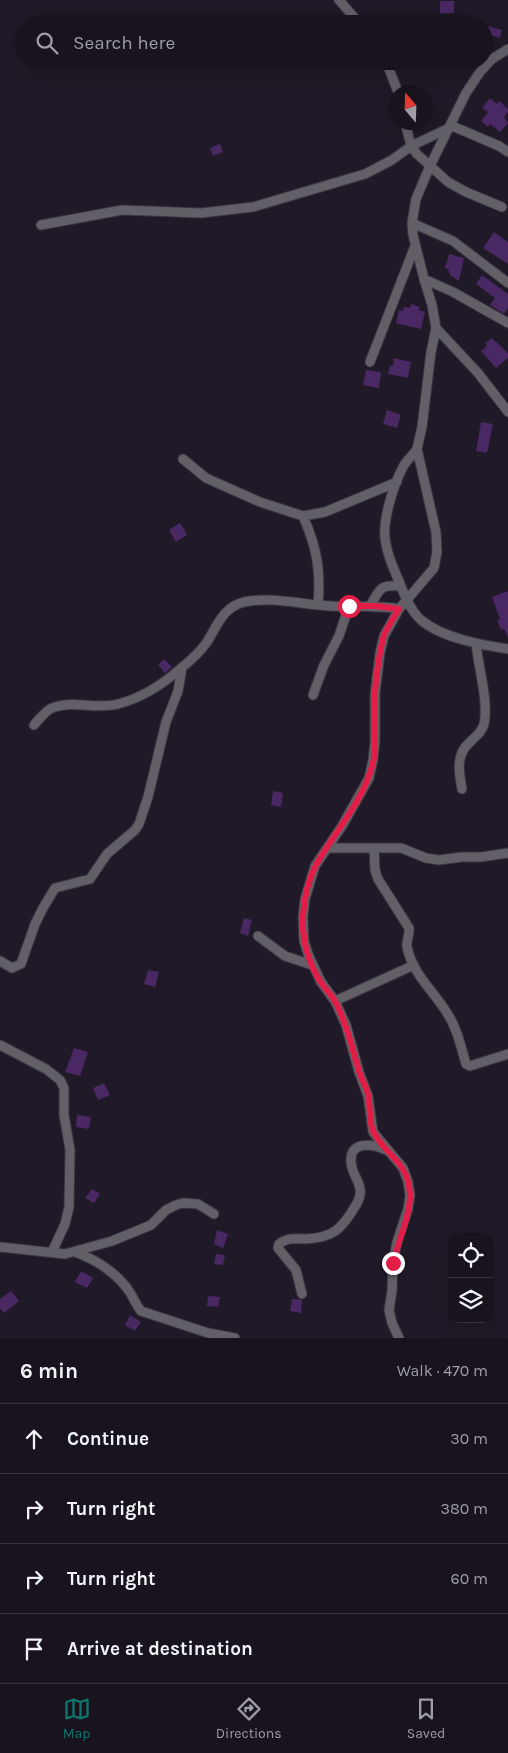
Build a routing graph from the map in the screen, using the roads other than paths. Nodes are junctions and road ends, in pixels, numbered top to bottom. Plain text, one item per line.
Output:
1 (339, 0) edge
2 (352, 15) edge
3 (508, 49) edge
4 (493, 58) edge
5 (389, 70) edge
6 (482, 70) edge
7 (395, 85) edge
8 (449, 127) junction
9 (407, 130) edge
10 (411, 146) junction
11 (508, 152) edge
12 (430, 166) junction
13 (502, 207) dead end
14 (412, 223) junction
15 (41, 226) dead end
16 (415, 246) junction
17 (424, 279) junction
18 (508, 283) edge
19 (508, 323) edge
20 (436, 328) junction
21 (370, 362) dead end
22 (508, 412) edge
23 (417, 449) junction
24 (184, 459) dead end
25 (397, 482) junction
26 (303, 516) junction
27 (400, 586) junction
28 (406, 600) junction
29 (318, 605) junction
30 (349, 606) junction
31 (370, 606) junction
32 (399, 609) junction
33 (476, 642) junction
34 (508, 649) edge
35 (182, 668) junction
36 (313, 695) dead end
37 (34, 725) dead end
38 (462, 789) dead end
39 (328, 848) junction
40 (374, 848) junction
41 (508, 853) edge
42 (258, 936) dead end
43 (0, 963) edge
44 (312, 964) junction
45 (414, 965) junction
46 (335, 1001) junction
47 (0, 1044) edge
48 (508, 1054) edge
49 (389, 1151) junction
50 (214, 1214) dead end
51 (0, 1247) edge
52 (52, 1252) junction
53 (75, 1252) junction
54 (302, 1294) dead end
55 (235, 1338) edge
56 (399, 1338) edge

1 - 2 street
3 - 4 street
5 - 7 street
6 - 8 street
8 - 10 street
8 - 11 street
8 - 12 street
9 - 10 street
10 - 12 street
10 - 15 street
12 - 13 street
12 - 14 street
14 - 16 street
14 - 18 street
16 - 17 street
16 - 21 street
17 - 19 street
17 - 20 street
20 - 22 street
20 - 23 street
23 - 25 street
23 - 28 street
24 - 26 street
25 - 26 street
25 - 27 street
26 - 29 street
27 - 28 street
27 - 31 street
28 - 32 street
28 - 33 street
29 - 30 street
29 - 35 street
30 - 31 street
30 - 36 street
31 - 32 street
32 - 39 street
33 - 34 street
33 - 38 street
35 - 37 street
35 - 43 street
39 - 40 street
39 - 44 street
40 - 41 street
40 - 45 street
42 - 44 street
44 - 46 street
45 - 46 street
45 - 48 street
46 - 49 street
47 - 52 street
49 - 54 street
49 - 56 street
50 - 53 street
51 - 52 street
52 - 53 street
53 - 55 street

